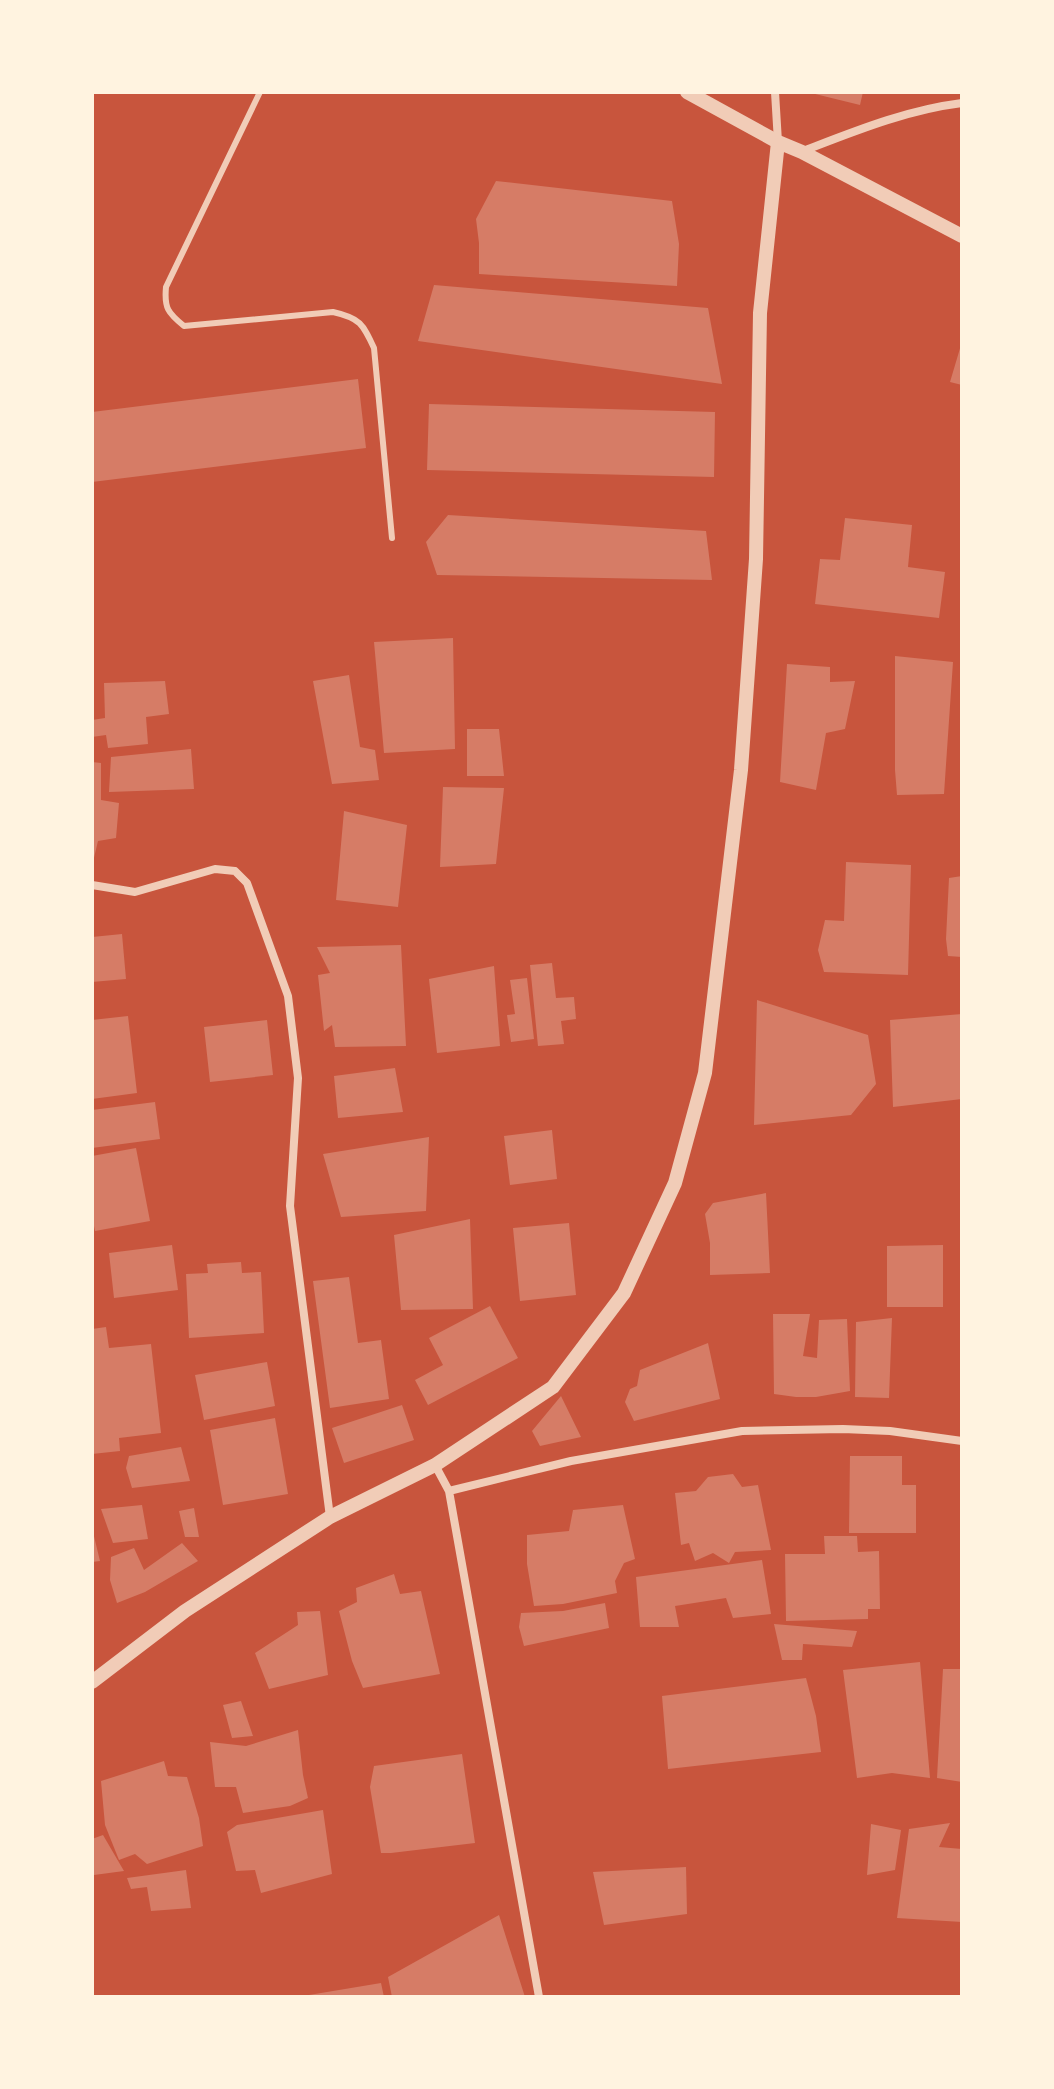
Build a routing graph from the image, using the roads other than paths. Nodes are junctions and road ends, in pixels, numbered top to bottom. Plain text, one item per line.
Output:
1 (260, 92) edge
2 (687, 92) edge
3 (775, 92) edge
4 (962, 103) edge
5 (778, 142) junction
6 (802, 152) junction
7 (962, 236) edge
8 (392, 538) dead end
9 (92, 885) edge
10 (962, 1441) edge
11 (435, 1465) junction
12 (449, 1491) junction
13 (330, 1517) junction
14 (92, 1682) edge
15 (539, 1997) edge

1 - 8 lane
2 - 5 street
3 - 5 street
4 - 6 street
5 - 6 street
5 - 11 street
6 - 7 street
9 - 13 street
10 - 12 street
11 - 12 street
11 - 13 street
12 - 15 street
13 - 14 street

